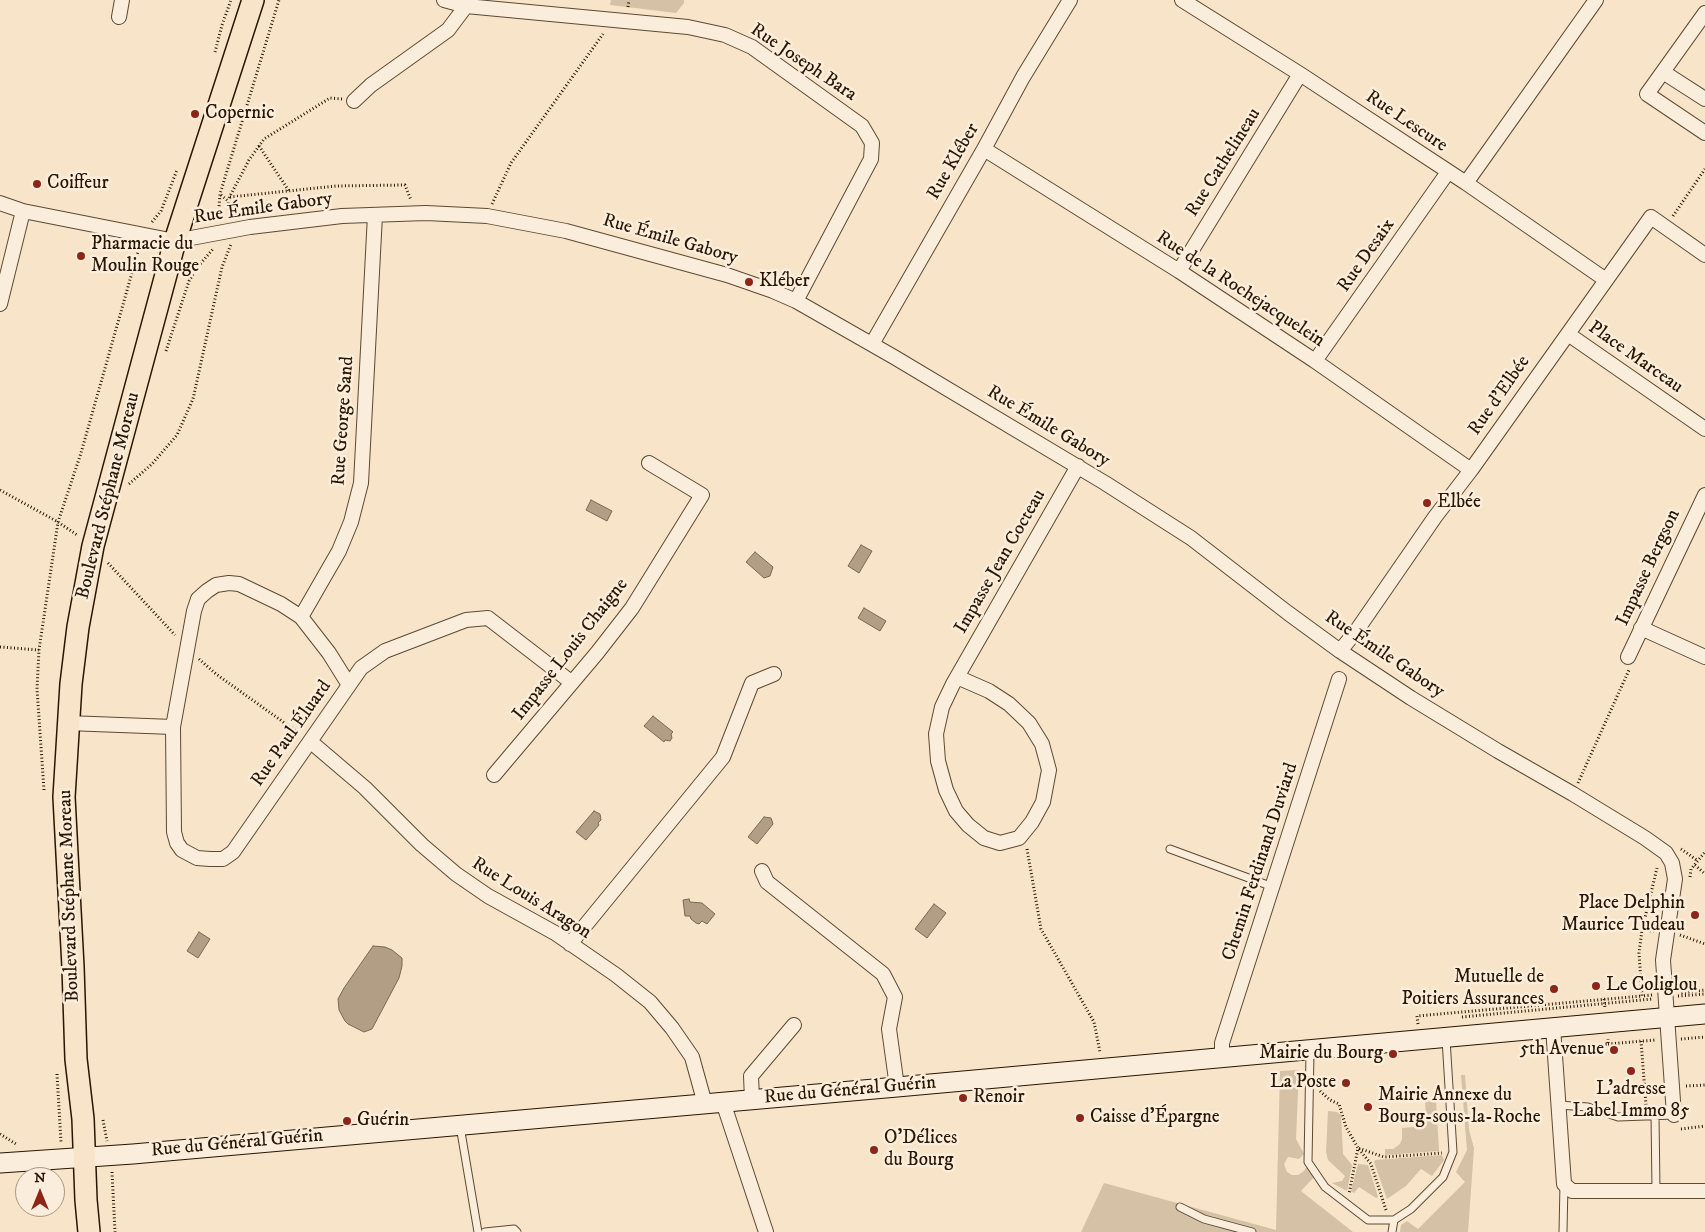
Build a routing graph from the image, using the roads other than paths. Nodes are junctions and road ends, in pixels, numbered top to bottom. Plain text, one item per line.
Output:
1 (122, 0) edge
2 (253, 0) edge
3 (444, 0) edge
4 (1070, 0) edge
5 (1182, 0) edge
6 (1596, 0) edge
7 (466, 6) junction
8 (1705, 13) edge
9 (119, 17) dead end
10 (1663, 72) junction
11 (1300, 74) junction
12 (1705, 99) edge
13 (354, 101) road end
14 (1705, 133) edge
15 (984, 149) junction
16 (1448, 172) junction
17 (1466, 183) junction
18 (0, 203) edge
19 (23, 211) junction
20 (375, 215) junction
21 (175, 241) junction
22 (1705, 255) edge
23 (1179, 271) junction
24 (1606, 280) junction
25 (796, 301) junction
26 (0, 304) edge
27 (1568, 334) junction
28 (872, 344) junction
29 (1315, 361) junction
30 (1705, 429) edge
31 (649, 463) dead end
32 (1078, 466) junction
33 (1471, 470) junction
34 (1705, 495) edge
35 (301, 617) junction
36 (1641, 628) junction
37 (1340, 651) junction
38 (1628, 657) road end
39 (1705, 657) edge
40 (774, 674) dead end
41 (957, 677) junction
42 (1339, 679) dead end
43 (571, 682) junction
44 (349, 685) junction
45 (68, 723) junction
46 (173, 726) junction
47 (311, 742) junction
48 (494, 775) dead end
49 (1170, 849) dead end
50 (762, 871) dead end
51 (1273, 887) junction
52 (570, 944) junction
53 (1705, 1014) edge
54 (1666, 1017) junction
55 (794, 1025) dead end
56 (1553, 1027) junction
57 (1446, 1036) junction
58 (1310, 1049) junction
59 (1222, 1057) junction
60 (896, 1087) junction
61 (752, 1100) junction
62 (714, 1103) junction
63 (1558, 1105) junction
64 (1655, 1115) junction
65 (1674, 1115) joint
66 (460, 1125) junction
67 (84, 1157) junction
68 (0, 1163) edge
69 (1564, 1184) junction
70 (1656, 1190) junction
71 (1705, 1191) edge
72 (1180, 1207) dead end
73 (1392, 1220) junction
74 (89, 1232) edge
75 (478, 1232) edge
76 (486, 1232) edge
77 (517, 1232) edge
78 (766, 1232) edge
79 (1252, 1232) edge
80 (1392, 1232) edge
81 (1563, 1232) edge

1 - 9 street
2 - 21 main road, Boulevard Stéphane Moreau
3 - 7 street
4 - 15 street, Rue Kléber
5 - 11 street, Rue Lescure
6 - 17 street
7 - 13 street
7 - 25 street, Rue Joseph Bara
8 - 10 street
10 - 12 street
10 - 14 street
11 - 16 street, Rue Lescure
11 - 23 street, Rue Cathelineau
15 - 23 street, Rue de la Rochejacquelein
15 - 28 street, Rue Kléber
16 - 17 street, Rue Lescure
16 - 29 street, Rue Desaix
17 - 24 street, Rue Lescure
18 - 19 street
19 - 21 street
19 - 26 street
20 - 21 street, Rue Émile Gabory
20 - 25 street, Rue Émile Gabory
20 - 35 street, Rue George Sand
21 - 45 main road, Boulevard Stéphane Moreau
22 - 24 street, Rue d'Elbée
23 - 29 street, Rue de la Rochejacquelein
24 - 27 street, Rue d'Elbée
25 - 28 street, Rue Émile Gabory
27 - 30 street, Place Marceau
27 - 33 street, Rue d'Elbée
28 - 32 street, Rue Émile Gabory
29 - 33 street, Rue de la Rochejacquelein
31 - 43 street, Impasse Louis Chaigne
32 - 37 street, Rue Émile Gabory
32 - 41 street, Impasse Jean Cocteau
33 - 37 street, Rue d'Elbée
34 - 36 street, Impasse Bergson
35 - 44 street, Rue Paul Éluard
35 - 46 street, Rue Paul Éluard
36 - 38 street, Impasse Bergson
36 - 39 street
37 - 54 street, Rue Émile Gabory
40 - 52 street
41 - 41 street, Impasse Jean Cocteau
42 - 51 street, Chemin Ferdinand Duviard
43 - 44 street
43 - 48 street, Impasse Louis Chaigne
44 - 47 street, Rue Paul Éluard
45 - 46 street
45 - 67 main road, Boulevard Stéphane Moreau
46 - 47 street, Rue Paul Éluard
47 - 52 street, Rue Louis Aragon
49 - 51 lane
50 - 60 street
51 - 59 street, Chemin Ferdinand Duviard
52 - 62 street, Rue Louis Aragon
53 - 54 main road, Rue du Général Guérin
54 - 56 main road, Rue du Général Guérin
54 - 65 street, Rue Émile Gabory
55 - 61 street
56 - 57 main road, Rue du Général Guérin
56 - 63 street
57 - 58 main road, Rue du Général Guérin
57 - 73 lane
58 - 59 main road, Rue du Général Guérin
58 - 73 lane
59 - 60 main road, Rue du Général Guérin
60 - 61 main road, Rue du Général Guérin
61 - 62 main road, Rue du Général Guérin
62 - 66 main road, Rue du Général Guérin
62 - 78 street, Rue Louis Aragon
63 - 64 lane
63 - 69 street
64 - 65 lane
64 - 70 lane
66 - 67 main road, Rue du Général Guérin
66 - 75 lane
67 - 68 main road, Rue du Général Guérin
67 - 74 main road, Boulevard Stéphane Moreau
69 - 70 street
69 - 81 lane
70 - 71 street
72 - 79 lane
73 - 80 lane
76 - 77 lane

